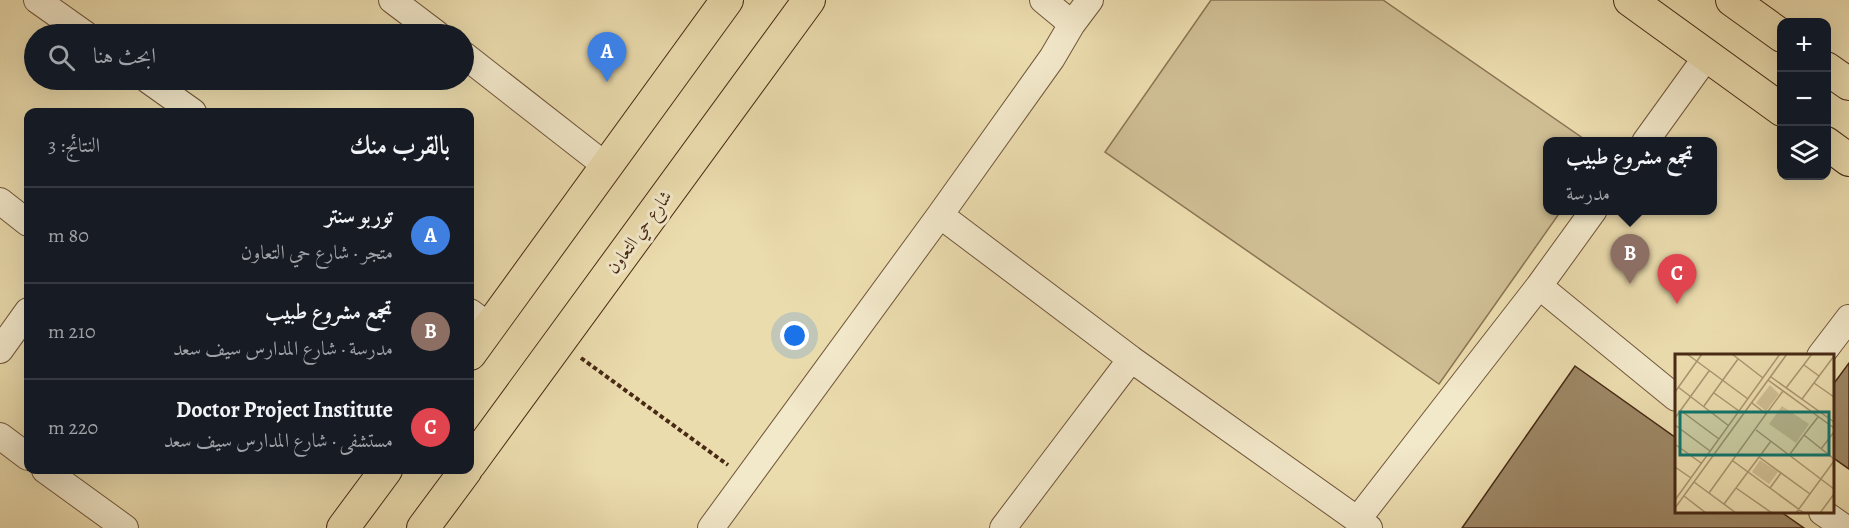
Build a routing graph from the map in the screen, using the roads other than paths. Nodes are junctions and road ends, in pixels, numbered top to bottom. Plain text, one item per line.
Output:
1 (37, 0) edge
2 (392, 0) edge
3 (726, 0) edge
4 (809, 0) edge
5 (1043, 0) edge
6 (1090, 0) edge
7 (1630, 0) edge
8 (1732, 0) edge
9 (71, 24) edge
10 (424, 24) edge
11 (1072, 24) junction
12 (1777, 32) edge
13 (1707, 56) junction
14 (474, 63) edge
15 (1831, 71) edge
16 (1849, 84) edge
17 (162, 90) edge
18 (1777, 106) edge
19 (187, 108) edge
20 (1648, 137) edge
21 (1831, 146) edge
22 (1849, 160) edge
23 (606, 166) junction
24 (0, 201) edge
25 (940, 215) junction
26 (1590, 215) edge
27 (24, 220) edge
28 (1539, 286) junction
29 (24, 317) edge
30 (1849, 318) edge
31 (479, 319) edge
32 (474, 338) edge
33 (0, 350) edge
34 (1822, 354) edge
35 (1131, 359) junction
36 (1675, 397) edge
37 (0, 436) edge
38 (24, 454) edge
39 (474, 459) edge
40 (50, 474) edge
41 (374, 474) edge
42 (463, 474) edge
43 (1823, 513) edge
44 (1363, 523) edge
45 (124, 528) edge
46 (343, 528) edge
47 (423, 528) edge
48 (711, 528) edge
49 (1004, 528) edge
50 (1845, 528) edge

1 - 9 street
2 - 10 street
3 - 23 main road
4 - 39 main road, شارع حي التعاون
5 - 11 street
6 - 11 street
7 - 13 main road
8 - 12 main road
11 - 25 street
13 - 18 main road
13 - 20 street
14 - 23 street
15 - 16 main road
17 - 19 street
21 - 22 main road
23 - 31 main road
24 - 27 street
25 - 35 street
25 - 48 street
26 - 28 street
28 - 36 street
28 - 44 street
29 - 33 street
30 - 34 street
31 - 32 main road
35 - 44 street
35 - 49 street
37 - 38 street
40 - 45 street
41 - 46 main road
42 - 47 main road
43 - 50 street

